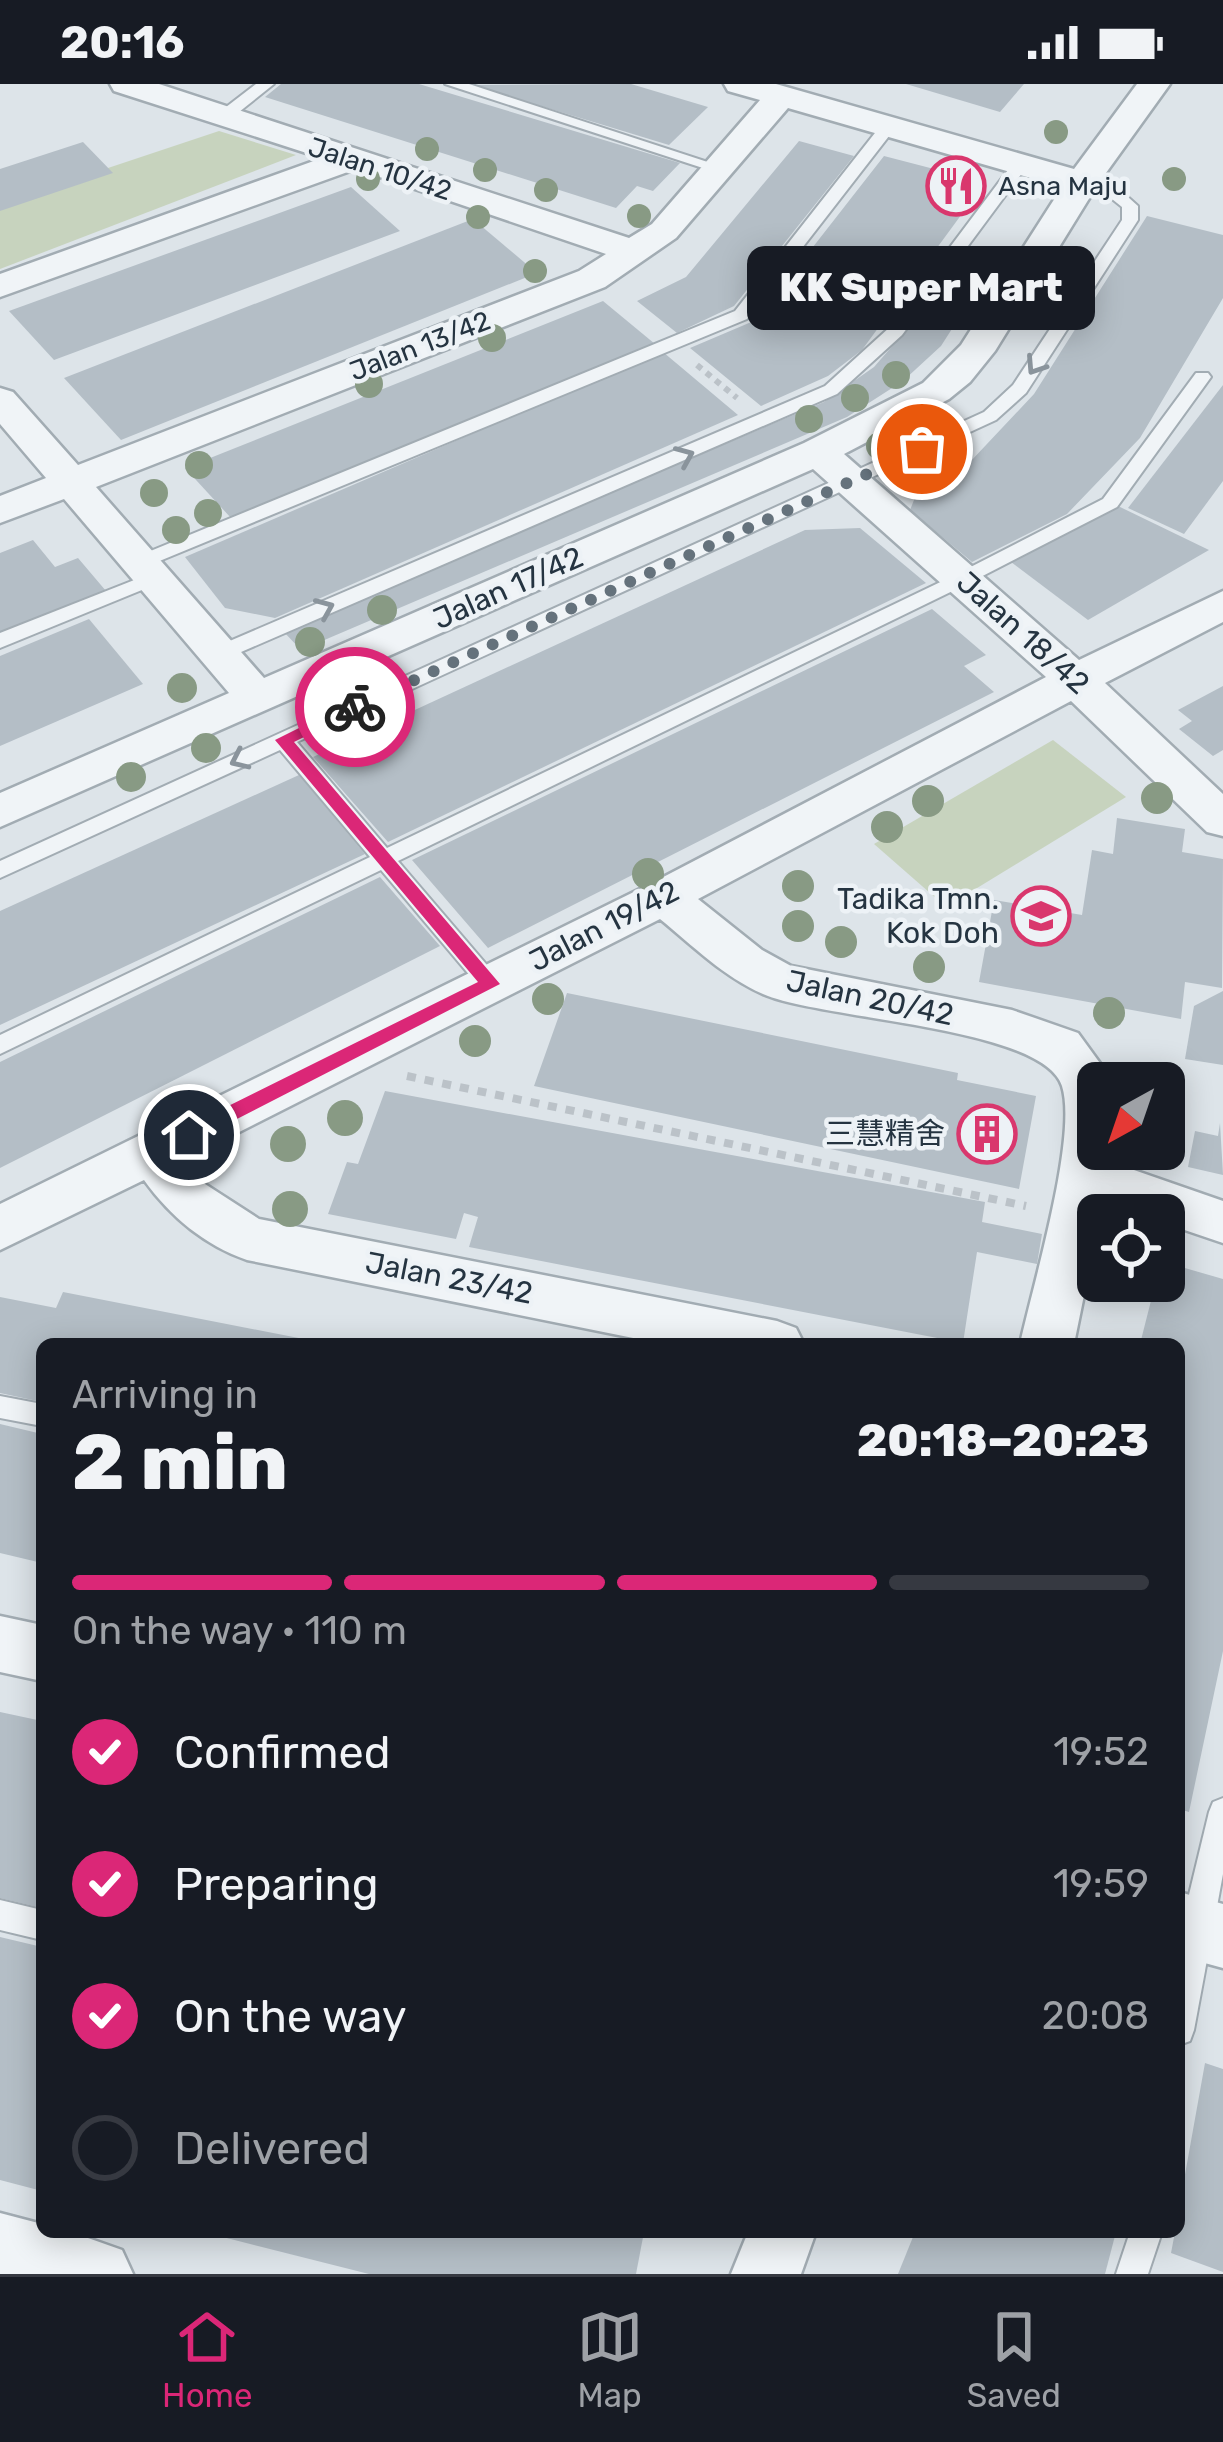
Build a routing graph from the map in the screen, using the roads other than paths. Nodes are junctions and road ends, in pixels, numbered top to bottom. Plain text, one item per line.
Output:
1 (126, 84) edge
2 (266, 84) edge
3 (453, 84) edge
4 (740, 84) edge
5 (1154, 84) edge
6 (781, 96) junction
7 (224, 117) junction
8 (888, 127) junction
9 (350, 160) junction
10 (1020, 165) junction
11 (718, 168) junction
12 (1082, 182) junction
13 (635, 254) junction
14 (0, 286) edge
15 (1202, 377) dead end
16 (0, 400) edge
17 (818, 452) junction
18 (853, 482) junction
19 (68, 483) junction
20 (0, 510) edge
21 (145, 571) junction
22 (962, 579) junction
23 (1223, 605) edge
24 (0, 641) edge
25 (218, 654) junction
26 (1076, 680) junction
27 (257, 698) junction
28 (283, 740) junction
29 (0, 811) edge
30 (1223, 820) edge
31 (385, 860) junction
32 (0, 870) edge
33 (664, 897) junction
34 (490, 984) junction
35 (0, 1045) edge
36 (152, 1153) junction
37 (1081, 1173) junction
38 (1223, 1222) edge
39 (0, 1228) edge
40 (747, 1338) edge
41 (1048, 1338) edge
42 (0, 1407) edge
43 (36, 1414) edge
44 (0, 1644) edge
45 (36, 1652) edge
46 (1223, 1812) edge
47 (0, 1915) edge
48 (36, 1924) edge
49 (1199, 1930) edge
50 (1185, 2000) edge
51 (780, 2238) edge
52 (1144, 2238) edge
53 (0, 2247) edge
54 (98, 2274) edge
55 (766, 2274) edge
56 (1132, 2274) edge

1 - 7 street, Jalan 10/42
2 - 7 lane
3 - 11 lane
4 - 6 street
5 - 12 street, Jalan 17/42
6 - 8 street
6 - 11 street, Jalan 13/42
7 - 9 street, Jalan 10/42
8 - 10 street
8 - 21 lane
9 - 13 street, Jalan 10/42
9 - 14 street
10 - 12 street
25 -> 10 lane
11 - 13 street, Jalan 13/42
12 - 17 street, Jalan 17/42
12 -> 18 lane
13 - 19 street, Jalan 13/42
15 - 22 lane
16 - 19 street
17 - 18 street, Jalan 18/42
17 - 27 street, Jalan 17/42
18 - 22 street, Jalan 18/42
18 - 28 lane
19 - 20 street, Jalan 13/42
19 - 21 street
21 - 24 lane
21 - 25 street
22 - 26 street, Jalan 18/42
22 - 31 lane
23 - 26 street, Jalan 19/42
25 - 27 street
26 - 30 street, Jalan 18/42
26 - 33 street, Jalan 19/42
27 - 29 street, Jalan 17/42
28 - 31 lane
28 -> 32 lane
31 - 34 lane
31 - 35 lane
33 - 34 street, Jalan 19/42
33 - 37 street, Jalan 20/42
34 - 36 street, Jalan 19/42
36 - 39 street, Jalan 19/42
36 - 40 street, Jalan 23/42
37 - 38 street
37 - 41 street
42 - 43 lane
44 - 45 street
46 - 49 lane
47 - 48 lane
49 - 50 lane
51 - 55 street
52 - 56 lane
53 - 54 street

